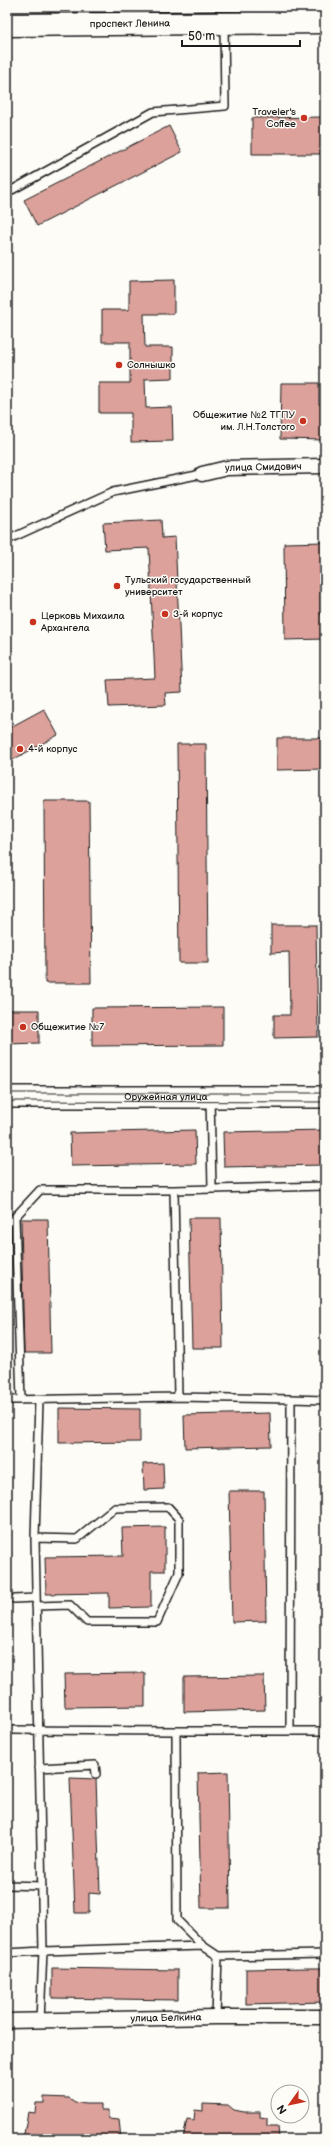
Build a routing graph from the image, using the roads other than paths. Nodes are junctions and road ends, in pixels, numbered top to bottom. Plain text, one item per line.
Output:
1 (325, 22) edge
2 (224, 23) junction
3 (7, 25) edge
4 (12, 190) dead end
5 (325, 466) edge
6 (202, 474) joint
7 (7, 540) edge
8 (7, 1097) edge
9 (210, 1097) junction
10 (325, 1097) edge
11 (325, 1186) edge
12 (212, 1188) junction
13 (174, 1190) junction
14 (15, 1217) junction
15 (7, 1224) edge
16 (178, 1398) junction
17 (291, 1399) junction
18 (7, 1400) edge
19 (21, 1400) junction
20 (39, 1400) junction
21 (325, 1400) edge
22 (35, 1538) junction
23 (36, 1598) junction
24 (14, 1599) dead end
25 (36, 1606) junction
26 (7, 1730) edge
27 (39, 1730) junction
28 (176, 1731) junction
29 (290, 1731) junction
30 (325, 1732) edge
31 (39, 1768) junction
32 (96, 1774) dead end
33 (7, 1885) edge
34 (42, 1886) junction
35 (203, 1946) junction
36 (43, 1951) junction
37 (7, 1953) edge
38 (325, 1954) edge
39 (218, 1956) junction
40 (216, 2017) junction
41 (325, 2017) edge
42 (7, 2021) edge
43 (40, 2021) junction

1 - 2 main road, проспект Ленина
2 - 3 main road, проспект Ленина
2 - 4 lane
5 - 6 street, улица Смидович
6 - 7 lane
8 - 9 street, Оружейная улица
9 - 10 street, Оружейная улица
9 - 12 lane
11 - 12 lane
12 - 13 lane
13 - 14 lane
13 - 16 lane
14 - 15 lane
14 - 19 lane
16 - 17 lane
16 - 20 lane
17 - 21 lane
17 - 29 lane
18 - 19 lane
19 - 20 lane
20 - 22 lane
22 - 23 lane
22 - 25 lane
23 - 24 lane
23 - 25 lane
25 - 27 lane
26 - 27 lane
27 - 28 lane
27 - 31 lane
28 - 29 lane
28 - 35 lane
29 - 30 lane
31 - 32 lane
31 - 34 lane
33 - 34 lane
34 - 36 lane
35 - 36 lane
35 - 39 lane
36 - 37 lane
36 - 43 lane
38 - 39 lane
39 - 40 lane
40 - 41 street, улица Белкина
40 - 43 street, улица Белкина
42 - 43 street, улица Белкина

